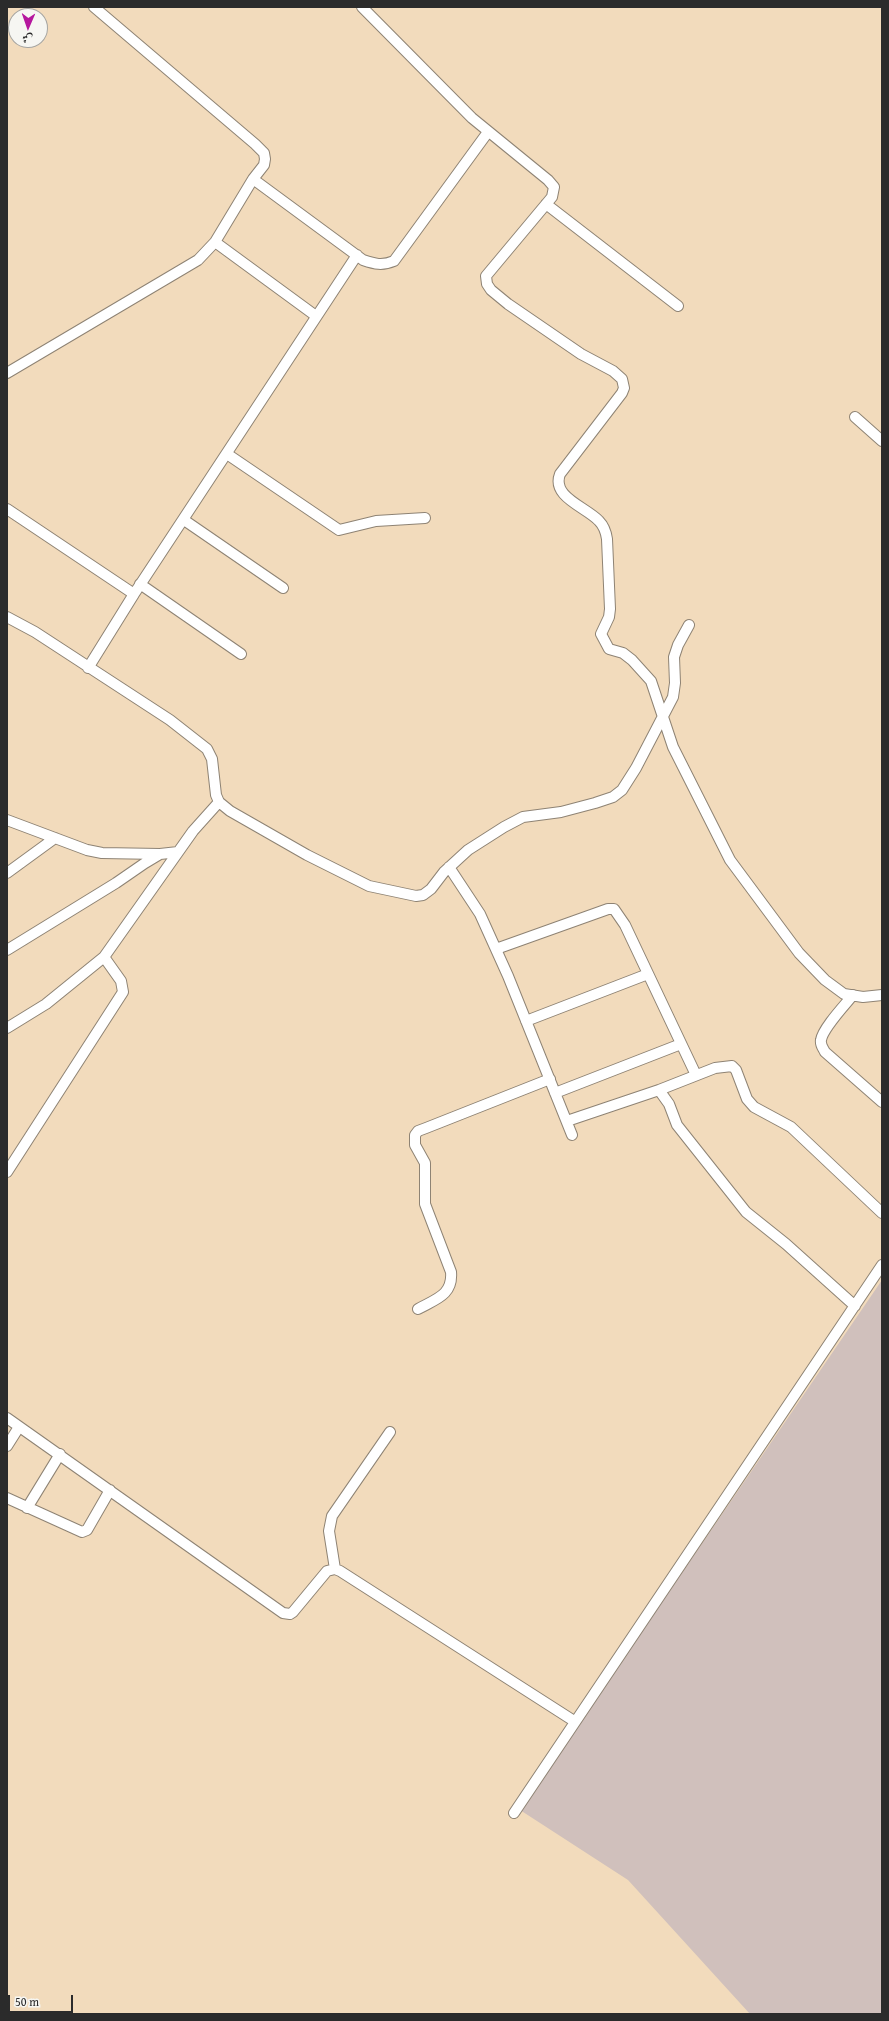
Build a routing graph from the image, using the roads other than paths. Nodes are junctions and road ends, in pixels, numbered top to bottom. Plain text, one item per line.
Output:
1 (94, 7) edge
2 (362, 7) edge
3 (488, 132) junction
4 (253, 179) junction
5 (546, 204) junction
6 (215, 242) junction
7 (357, 255) junction
8 (678, 306) dead end
9 (316, 316) junction
10 (7, 373) edge
11 (855, 417) dead end
12 (882, 441) edge
13 (227, 454) junction
14 (7, 510) edge
15 (425, 518) dead end
16 (184, 520) junction
17 (140, 584) junction
18 (283, 588) dead end
19 (134, 594) junction
20 (7, 617) edge
21 (689, 625) dead end
22 (241, 654) dead end
23 (88, 668) junction
24 (663, 716) junction
25 (219, 802) junction
26 (7, 820) edge
27 (56, 838) junction
28 (178, 852) junction
29 (160, 854) junction
30 (449, 867) junction
31 (7, 873) edge
32 (496, 949) junction
33 (7, 950) edge
34 (104, 956) junction
35 (648, 974) junction
36 (882, 994) edge
37 (853, 995) junction
38 (526, 1021) junction
39 (7, 1028) edge
40 (681, 1044) junction
41 (696, 1075) junction
42 (550, 1079) junction
43 (675, 1083) junction
44 (659, 1090) junction
45 (555, 1093) junction
46 (882, 1102) edge
47 (669, 1104) junction
48 (567, 1121) junction
49 (572, 1135) dead end
50 (7, 1172) edge
51 (882, 1213) edge
52 (882, 1265) edge
53 (855, 1306) junction
54 (418, 1309) dead end
55 (7, 1418) edge
56 (19, 1427) junction
57 (390, 1432) dead end
58 (7, 1446) edge
59 (60, 1454) junction
60 (110, 1490) junction
61 (7, 1498) edge
62 (27, 1508) junction
63 (335, 1569) junction
64 (574, 1721) junction
65 (514, 1813) dead end

1 - 4 street
2 - 3 street
3 - 5 street
3 - 7 street
4 - 6 street
4 - 7 street
5 - 8 street
5 - 24 street
6 - 9 street
6 - 10 street
7 - 9 street
9 - 13 street
11 - 12 street
13 - 15 street
13 - 16 street
14 - 19 street
16 - 17 street
16 - 18 street
17 - 19 street
17 - 22 street
19 - 23 street
20 - 23 street
21 - 24 street
23 - 25 street
24 - 30 street
24 - 37 street
25 - 28 street
25 - 30 street
26 - 27 street
27 - 29 street
27 - 31 street
28 - 29 street
28 - 34 street
29 - 33 street
30 - 32 street
32 - 35 street
32 - 38 street
34 - 39 street
34 - 50 street
35 - 38 street
35 - 40 street
36 - 37 street
37 - 46 street
38 - 42 street
40 - 41 street
40 - 45 street
41 - 43 street
41 - 51 street
42 - 45 street
42 - 54 street
43 - 44 street
43 - 47 street
44 - 47 street
44 - 48 street
45 - 48 street
47 - 53 street
48 - 49 street
52 - 53 street
53 - 64 street
55 - 56 street
56 - 58 street
56 - 59 street
57 - 63 street
59 - 60 street
59 - 62 street
60 - 62 street
60 - 63 street
61 - 62 street
63 - 64 street
64 - 65 street

